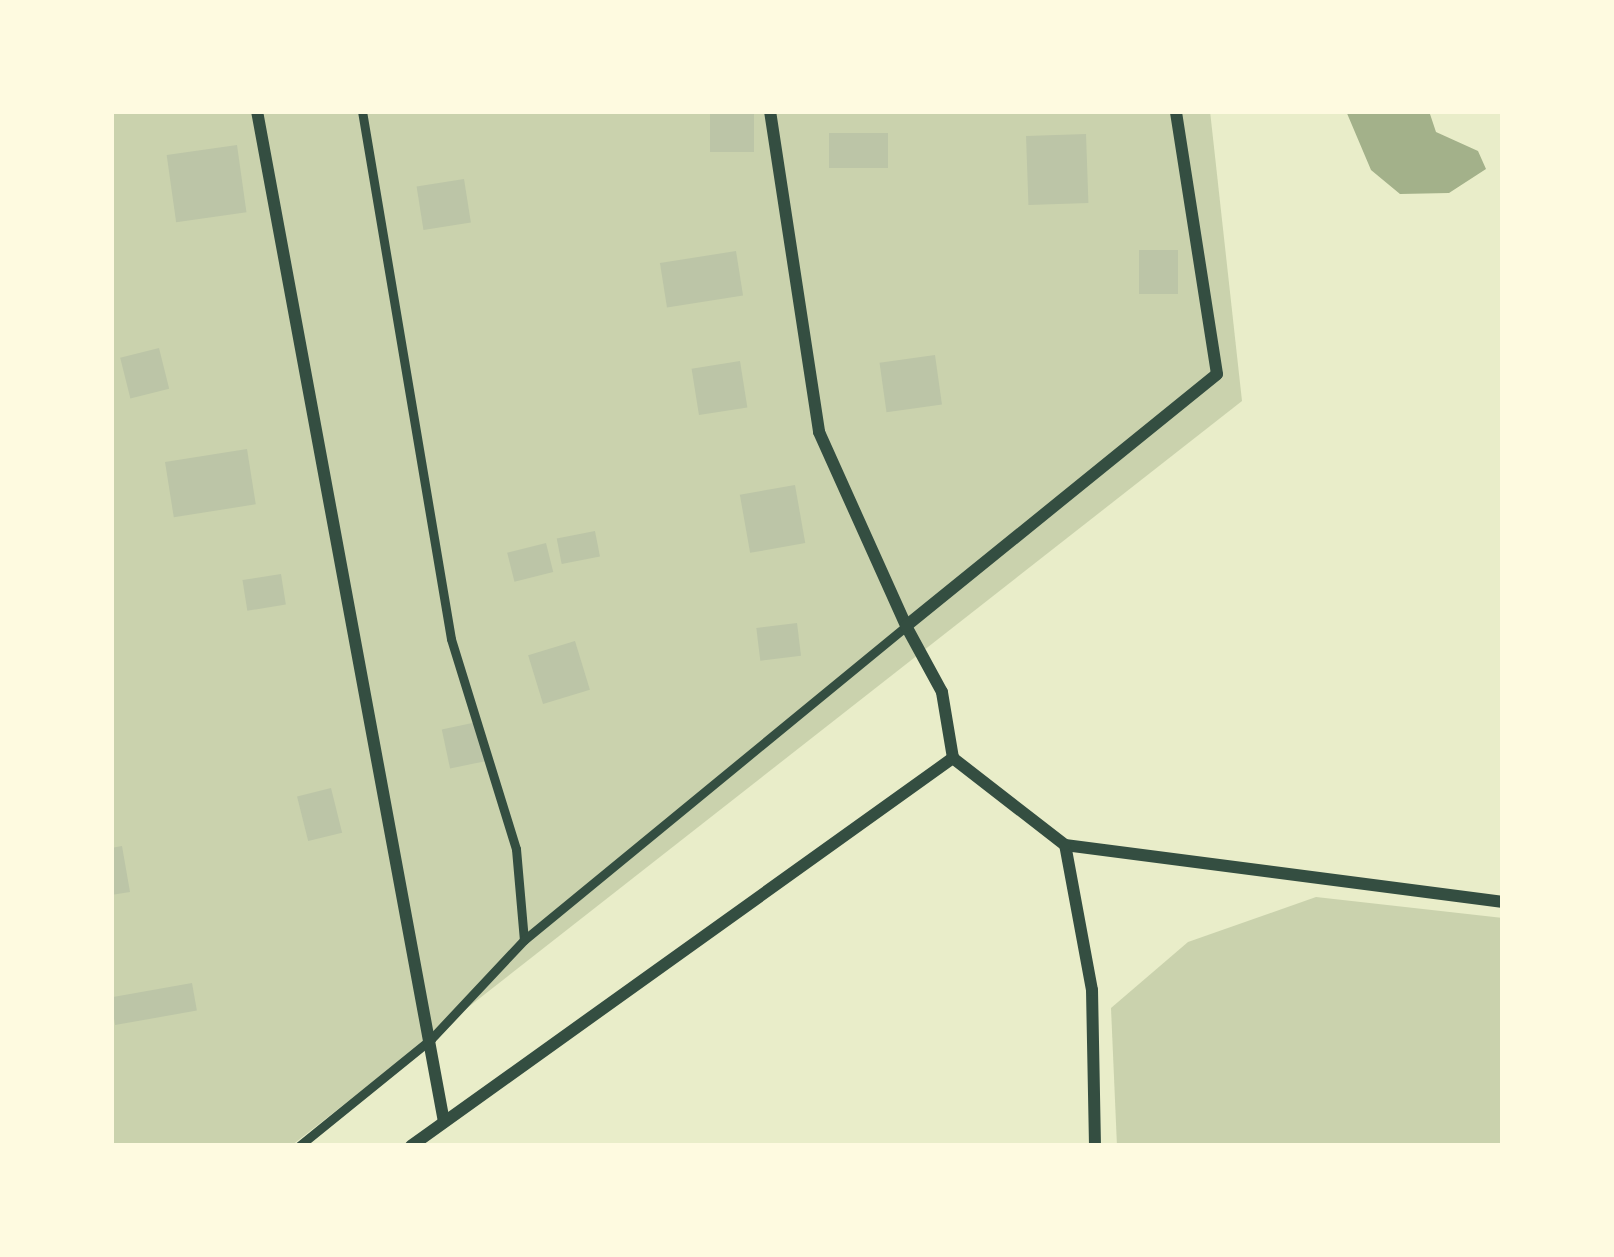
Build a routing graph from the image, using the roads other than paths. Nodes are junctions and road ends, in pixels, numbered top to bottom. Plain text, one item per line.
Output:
1 (256, 111) edge
2 (362, 111) edge
3 (770, 111) edge
4 (1176, 111) edge
5 (906, 626) junction
6 (953, 758) junction
7 (1065, 844) junction
8 (1503, 902) edge
9 (524, 940) junction
10 (431, 1039) junction
11 (444, 1122) junction
12 (299, 1146) edge
13 (411, 1146) edge
14 (1095, 1146) edge

1 - 10 street
2 - 9 lane
3 - 5 street
4 - 5 street
5 - 6 street
5 - 9 lane
6 - 7 street
6 - 11 street
7 - 8 street
7 - 14 street
9 - 10 lane
10 - 11 street
10 - 12 lane
11 - 13 street

